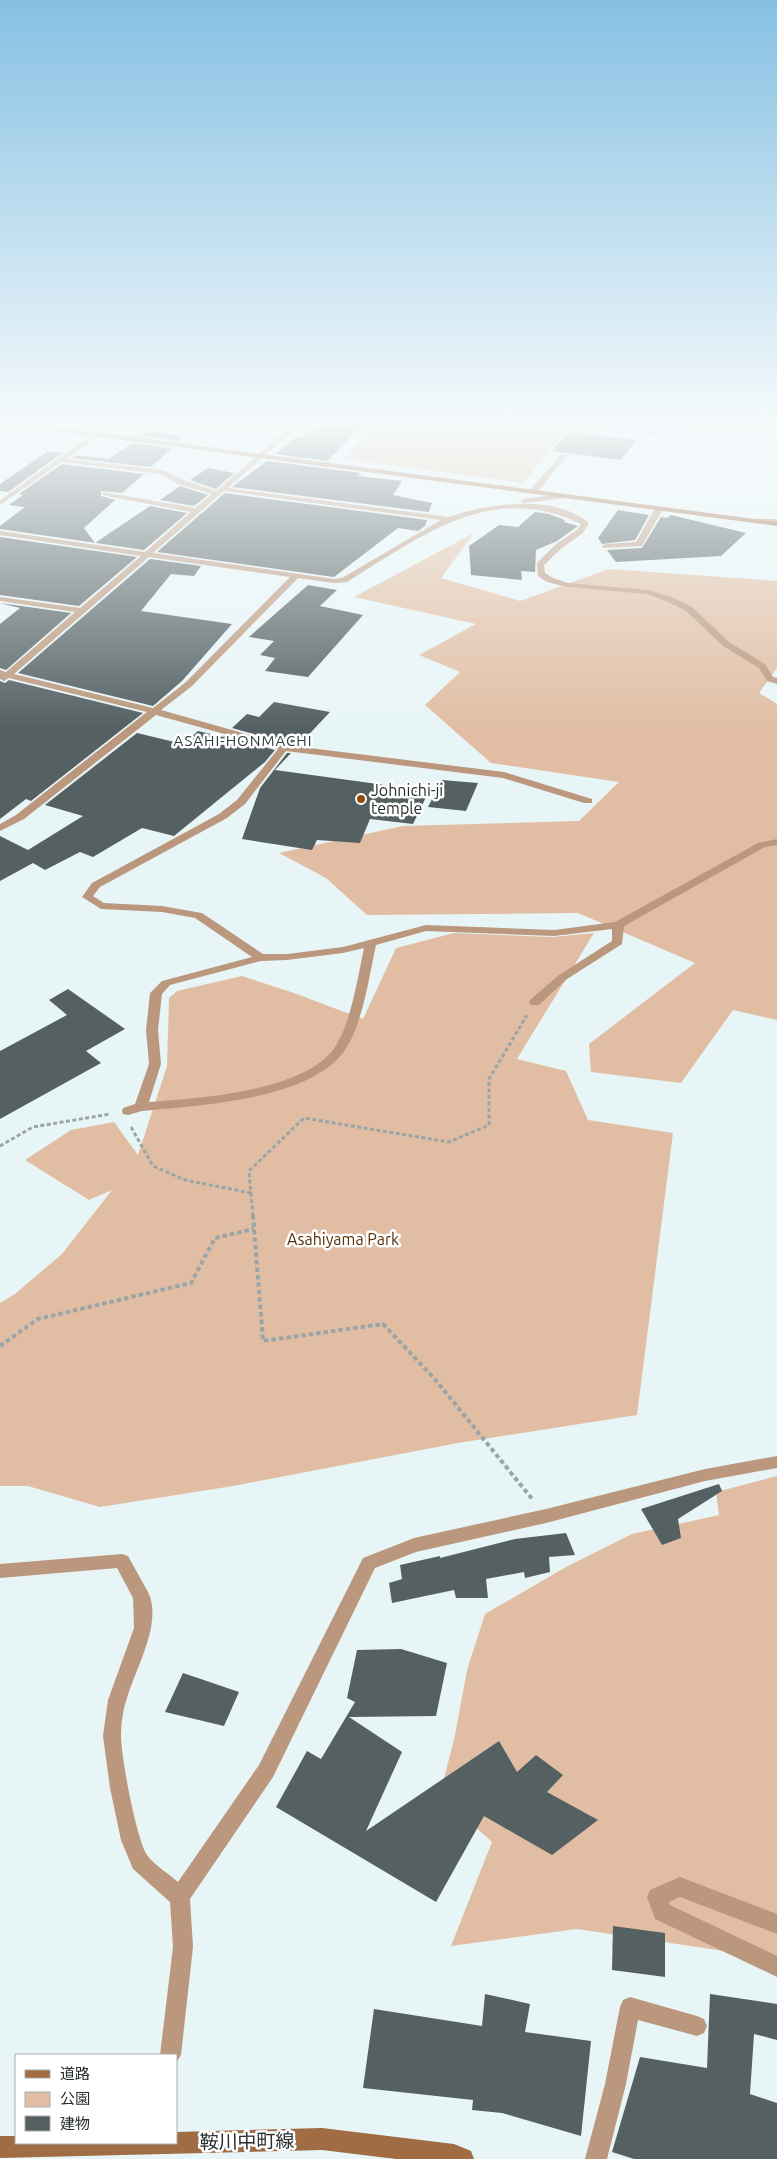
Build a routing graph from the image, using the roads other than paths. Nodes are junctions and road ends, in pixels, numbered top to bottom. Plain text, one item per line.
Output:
1 (181, 526) edge
2 (433, 526) edge
3 (584, 526) edge
4 (649, 526) edge
5 (0, 533) edge
6 (606, 546) dead end
7 (149, 554) junction
8 (297, 576) junction
9 (0, 599) edge
10 (82, 611) junction
11 (4, 674) edge
12 (0, 681) edge
13 (777, 681) edge
14 (153, 711) junction
15 (284, 748) junction
16 (588, 801) dead end
17 (0, 828) edge
18 (777, 842) edge
19 (618, 925) junction
20 (371, 942) junction
21 (261, 958) junction
22 (535, 1002) road end
23 (141, 1107) junction
24 (128, 1111) road end
25 (777, 1462) edge
26 (0, 1571) edge
27 (180, 1897) junction
28 (777, 1924) edge
29 (777, 1967) edge
30 (697, 2026) dead end
31 (170, 2054) edge
32 (178, 2143) edge
33 (119, 2144) edge
34 (0, 2147) edge
35 (463, 2159) edge
36 (596, 2159) edge

1 - 7 street
2 - 8 street
3 - 13 street
4 - 6 street
5 - 7 street
7 - 8 street
7 - 10 street
8 - 14 street
9 - 10 street
10 - 11 street
11 - 12 street
11 - 14 street
14 - 15 street
14 - 17 street
15 - 16 street
15 - 21 street
18 - 19 street
19 - 20 street
19 - 22 street
20 - 21 street
20 - 23 street
21 - 23 street
23 - 24 street
25 - 27 street
26 - 27 street
27 - 31 street
28 - 29 street
30 - 36 street
32 - 35 street, 鞍川中町線
33 - 34 street, 鞍川中町線

